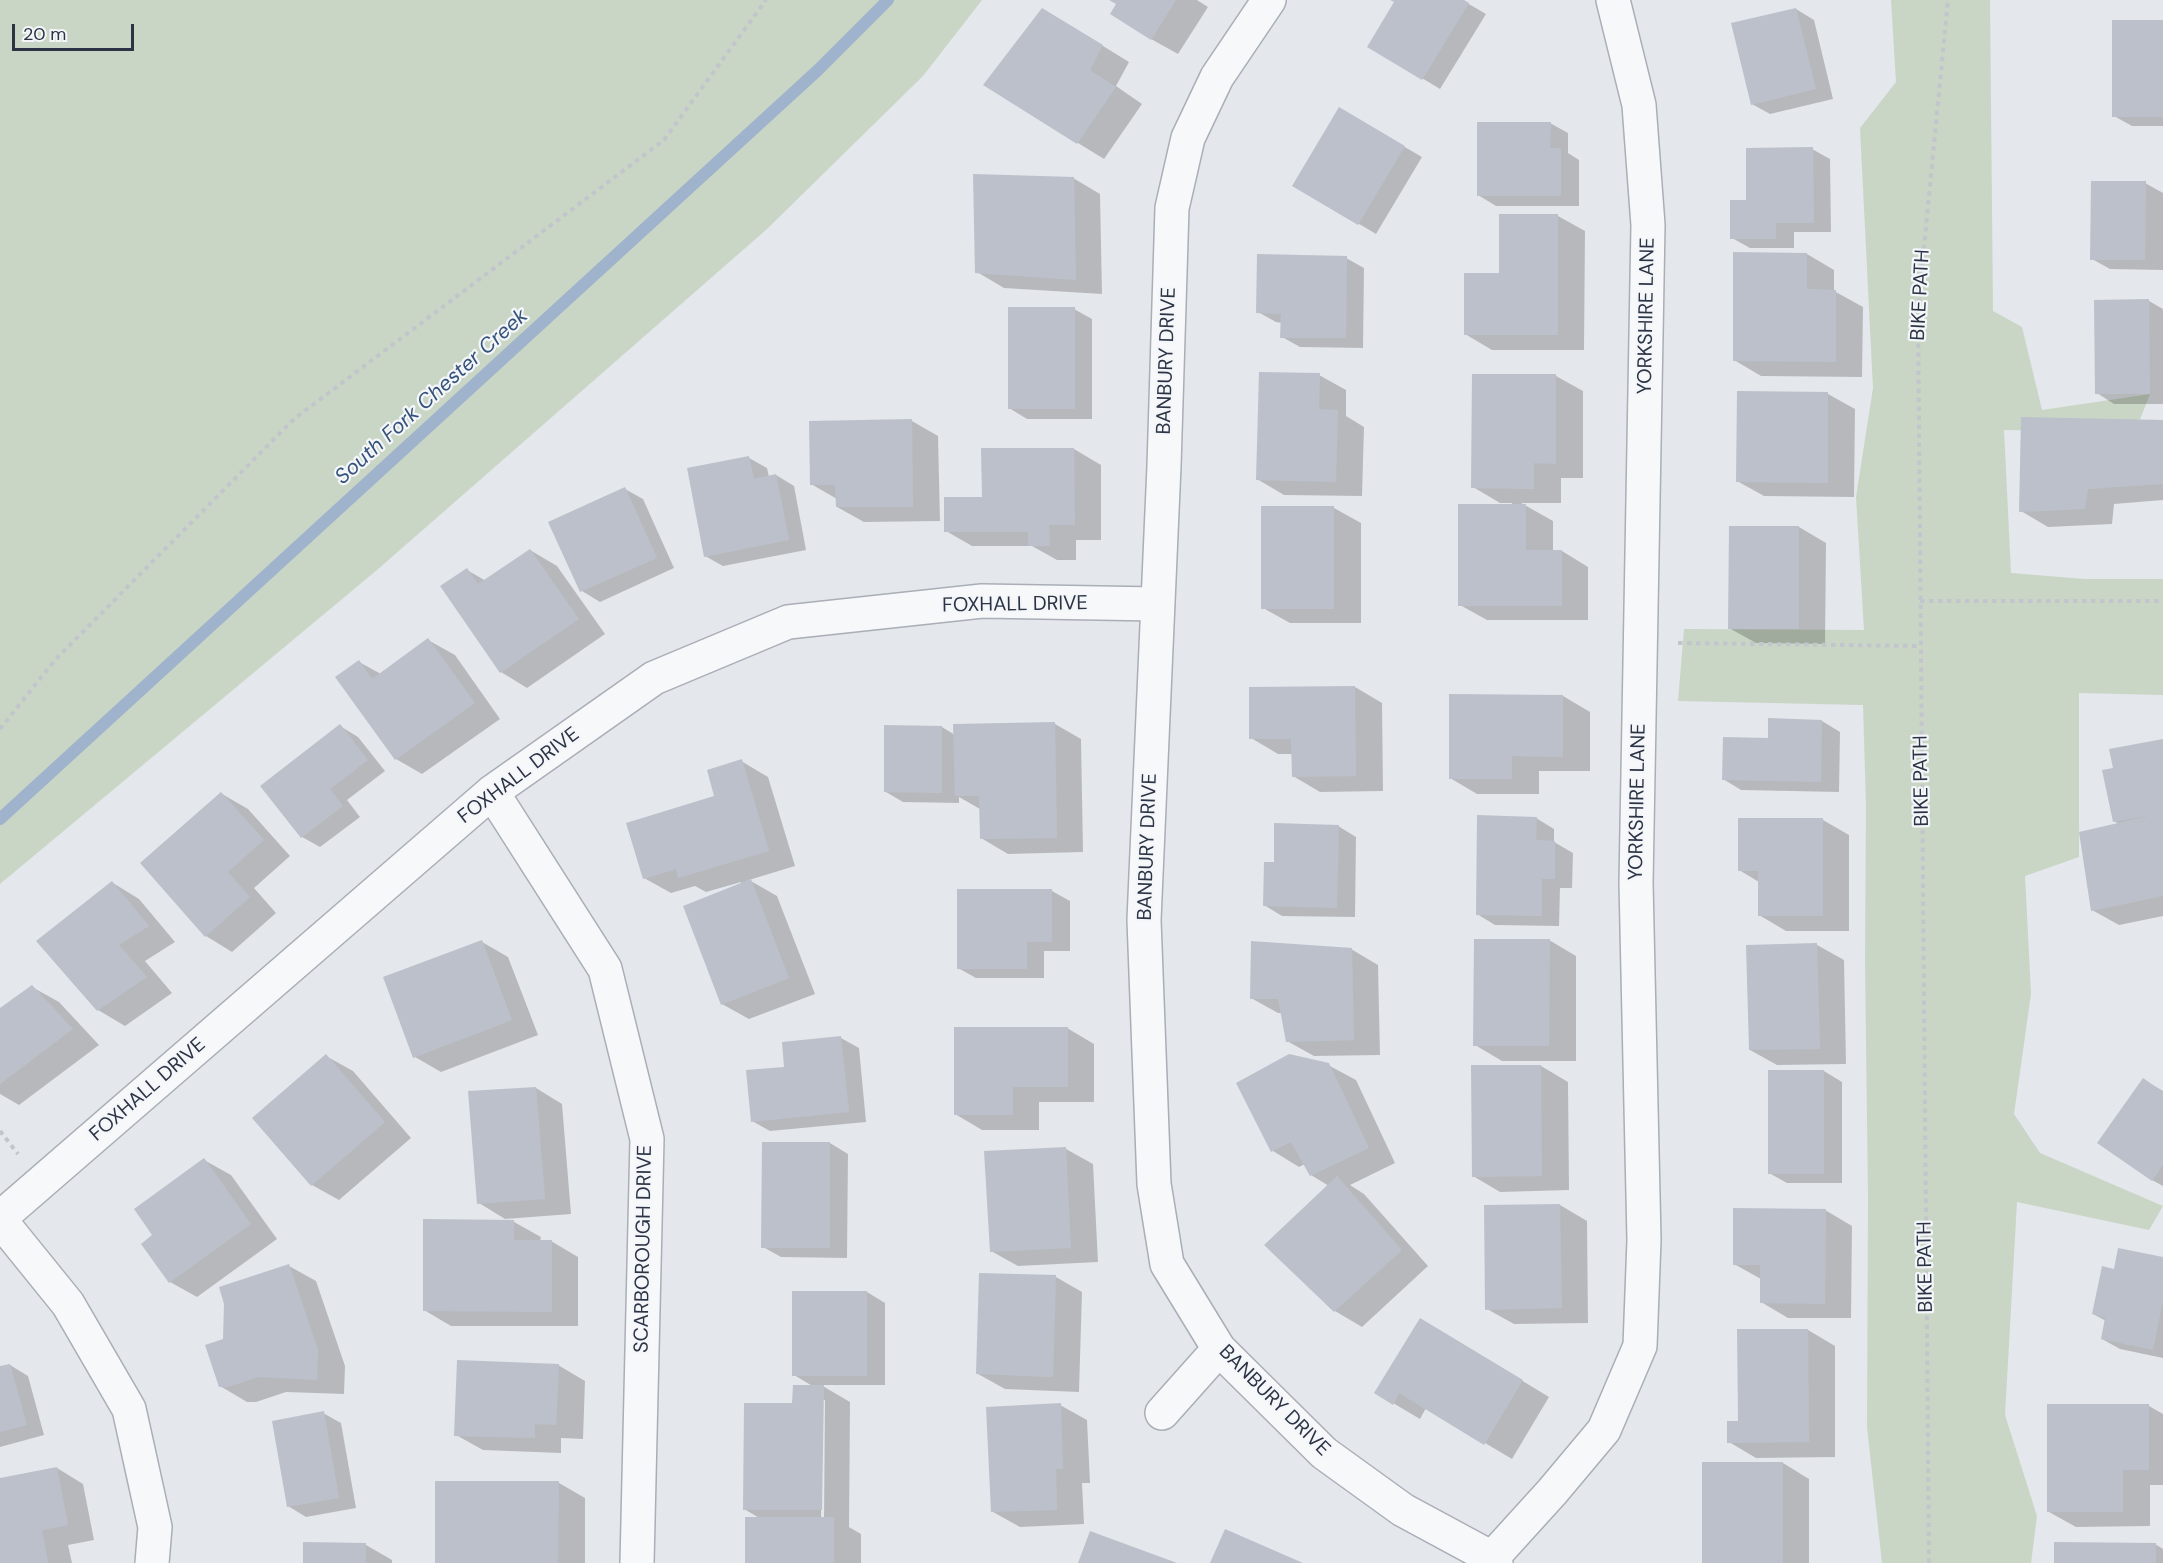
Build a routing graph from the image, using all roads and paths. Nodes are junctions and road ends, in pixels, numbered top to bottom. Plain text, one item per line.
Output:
1 (766, 0) edge
2 (1269, 0) edge
3 (1613, 0) edge
4 (1948, 0) edge
5 (1920, 601) junction
6 (2163, 601) edge
7 (1157, 604) junction
8 (1641, 643) junction
9 (1920, 646) junction
10 (0, 729) edge
11 (492, 792) junction
12 (0, 1219) edge
13 (1219, 1349) junction
14 (1162, 1413) dead end
15 (1494, 1561) edge
16 (152, 1563) edge
17 (638, 1563) edge
18 (1929, 1563) edge

1 - 10 path
2 - 7 street, BANBURY DRIVE
3 - 8 street, YORKSHIRE LANE
4 - 5 path, BIKE PATH
5 - 6 path
5 - 9 path, BIKE PATH
7 - 11 street, FOXHALL DRIVE
7 - 13 street, BANBURY DRIVE
8 - 9 path
8 - 15 street, YORKSHIRE LANE
9 - 18 path, BIKE PATH
11 - 12 street, FOXHALL DRIVE
11 - 17 street, SCARBOROUGH DRIVE
12 - 16 street
13 - 14 street
13 - 15 street, BANBURY DRIVE

